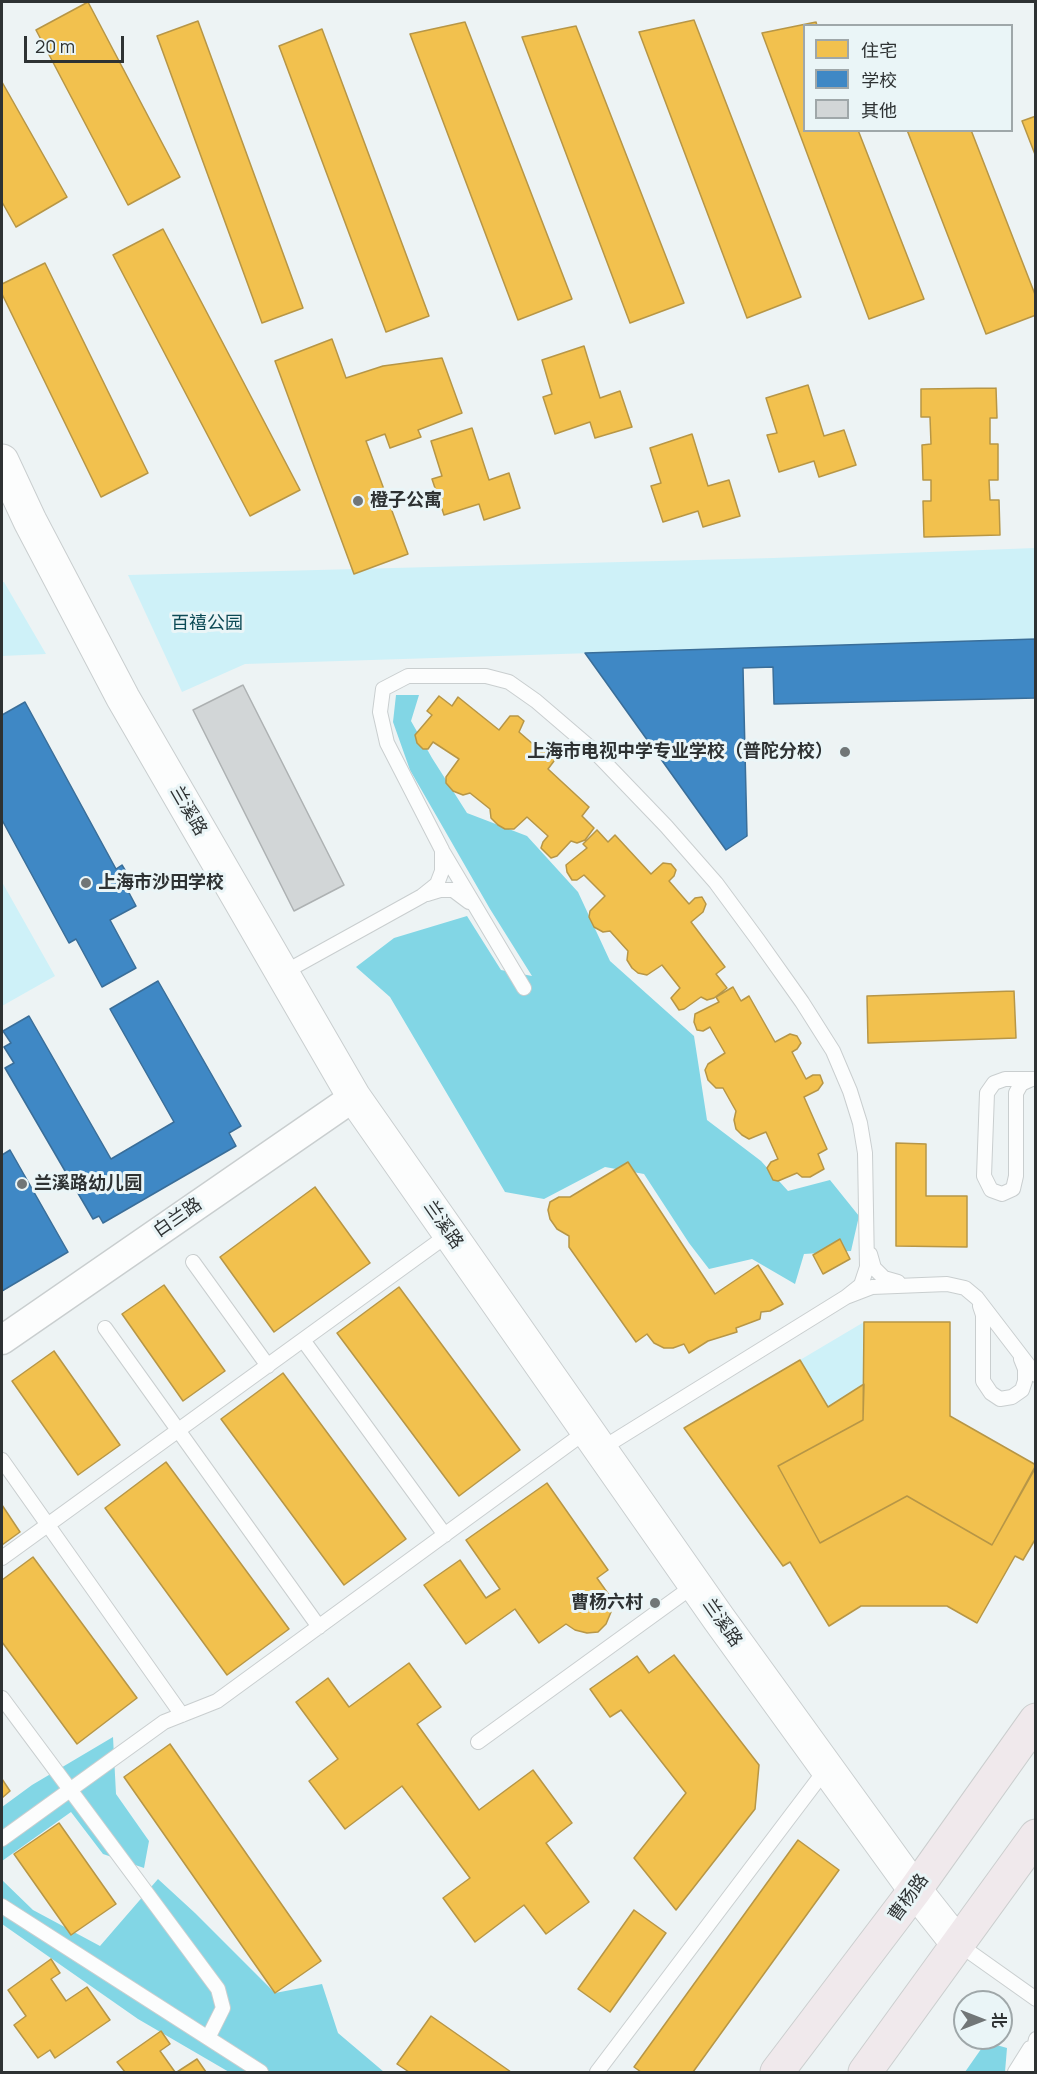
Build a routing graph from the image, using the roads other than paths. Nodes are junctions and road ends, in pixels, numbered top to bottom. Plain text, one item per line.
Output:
1 (2, 461) edge
2 (442, 850) junction
3 (422, 896) junction
4 (476, 908) junction
5 (282, 974) junction
6 (524, 988) dead end
7 (1034, 1079) edge
8 (354, 1097) junction
9 (450, 1234) junction
10 (868, 1249) junction
11 (193, 1262) dead end
12 (906, 1285) junction
13 (846, 1297) junction
14 (977, 1298) junction
15 (105, 1328) dead end
16 (2, 1340) edge
17 (303, 1340) junction
18 (1018, 1352) junction
19 (268, 1366) junction
20 (1035, 1375) edge
21 (178, 1431) junction
22 (594, 1440) junction
23 (2, 1460) edge
24 (47, 1525) junction
25 (445, 1535) junction
26 (2, 1558) edge
27 (696, 1584) junction
28 (319, 1627) junction
29 (2, 1698) edge
30 (182, 1715) junction
31 (1035, 1720) edge
32 (478, 1742) dead end
33 (826, 1769) junction
34 (70, 1790) junction
35 (1035, 1836) edge
36 (2, 1839) edge
37 (915, 1890) junction
38 (2, 1906) edge
39 (957, 1943) junction
40 (1035, 1999) edge
41 (208, 2038) junction
42 (1034, 2041) edge
43 (261, 2073) edge
44 (597, 2073) edge
45 (777, 2073) edge
46 (865, 2073) edge
47 (1015, 2073) edge
48 (1029, 2073) edge

1 - 5 street, 兰溪路
2 - 3 lane
2 - 4 lane
2 - 10 lane
3 - 4 lane
3 - 5 lane
4 - 6 lane
5 - 8 street, 兰溪路
7 - 7 lane
8 - 9 street, 兰溪路
8 - 16 street, 白兰路
9 - 17 lane
9 - 22 street, 兰溪路
10 - 12 lane
10 - 13 lane
11 - 19 lane
12 - 13 lane
12 - 14 lane
13 - 22 lane
14 - 18 lane
14 - 18 lane
15 - 21 lane
17 - 19 lane
17 - 25 lane
18 - 20 lane
19 - 21 lane
21 - 24 lane
21 - 28 lane
22 - 25 lane
22 - 27 street, 兰溪路
23 - 24 lane
24 - 26 lane
24 - 30 lane
25 - 28 lane
27 - 32 lane
27 - 33 street, 兰溪路
28 - 30 lane
29 - 34 lane
30 - 34 lane
31 - 37 main road, 曹杨路
33 - 37 street, 兰溪路
33 - 44 lane
34 - 36 lane
34 - 41 lane
35 - 39 main road
37 - 39 street, 兰溪路
37 - 45 main road, 曹杨路
38 - 41 lane
39 - 40 lane
39 - 46 main road
41 - 43 lane
42 - 47 lane
42 - 48 lane

